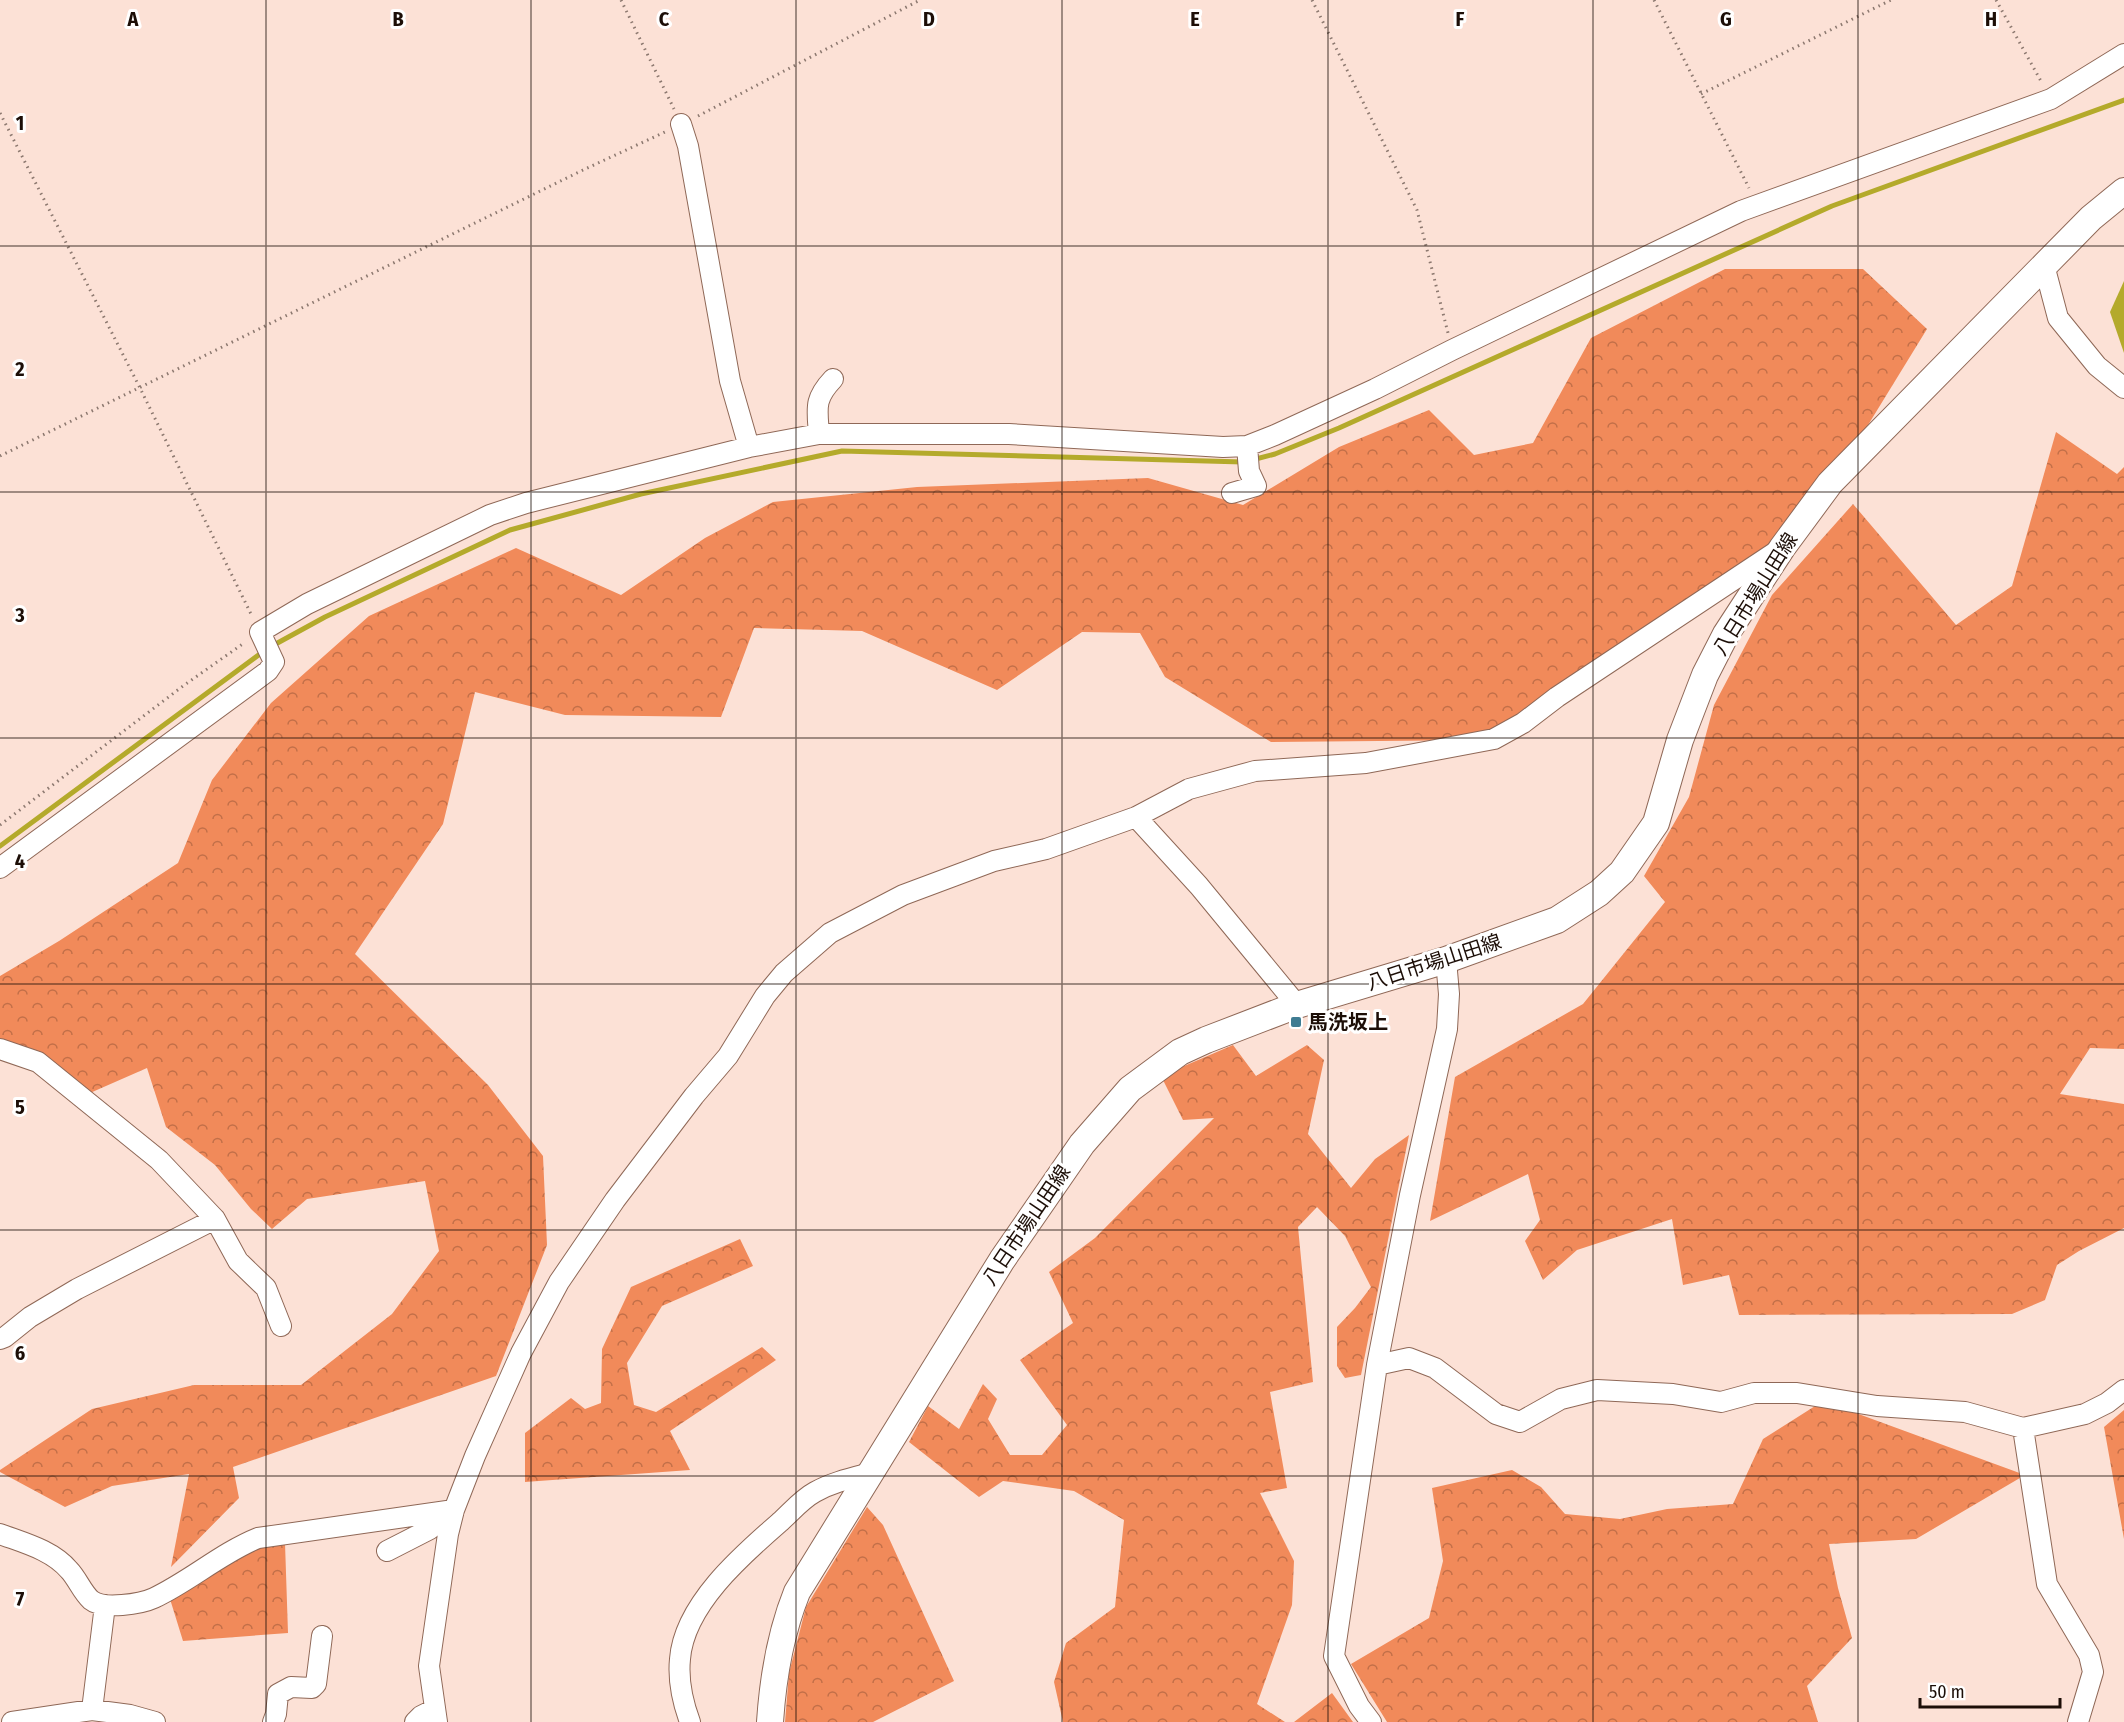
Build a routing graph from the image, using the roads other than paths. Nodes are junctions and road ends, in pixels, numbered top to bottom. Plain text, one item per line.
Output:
1 (2124, 54) edge
2 (681, 124) road end
3 (2124, 191) edge
4 (2044, 265) junction
5 (833, 379) dead end
6 (2124, 388) edge
7 (819, 435) junction
8 (1247, 446) junction
9 (749, 447) junction
10 (1232, 493) dead end
11 (1782, 548) junction
12 (1136, 817) junction
13 (0, 868) edge
14 (1446, 960) junction
15 (1297, 1005) junction
16 (0, 1049) edge
17 (215, 1219) junction
18 (281, 1326) dead end
19 (0, 1339) edge
20 (1377, 1365) junction
21 (2124, 1390) edge
22 (2023, 1428) junction
23 (871, 1473) junction
24 (446, 1511) junction
25 (0, 1534) edge
26 (0, 1548) edge
27 (39, 1548) junction
28 (387, 1551) dead end
29 (105, 1605) junction
30 (321, 1636) dead end
31 (92, 1710) junction
32 (436, 1716) edge
33 (12, 1722) edge
34 (155, 1722) edge
35 (273, 1722) edge
36 (415, 1722) edge
37 (690, 1722) edge
38 (770, 1722) edge
39 (1371, 1722) edge
40 (2078, 1722) edge

1 - 8 street
2 - 9 street
3 - 4 main road, 八日市場山田線
4 - 6 street
4 - 11 main road, 八日市場山田線
5 - 7 street
7 - 8 street
7 - 9 street
8 - 10 street
9 - 13 street
11 - 12 street
11 - 14 main road, 八日市場山田線
12 - 15 street
12 - 24 street
14 - 15 main road, 八日市場山田線
14 - 20 street
15 - 23 main road, 八日市場山田線
16 - 17 street
17 - 18 street
17 - 19 street
20 - 22 street
20 - 39 street
21 - 22 street
22 - 40 street
23 - 37 street
23 - 38 main road, 八日市場山田線
24 - 28 street
24 - 29 street
24 - 32 street
25 - 27 street
26 - 27 street
27 - 29 street
29 - 31 street
30 - 35 street
31 - 33 street
31 - 34 street
32 - 36 street

